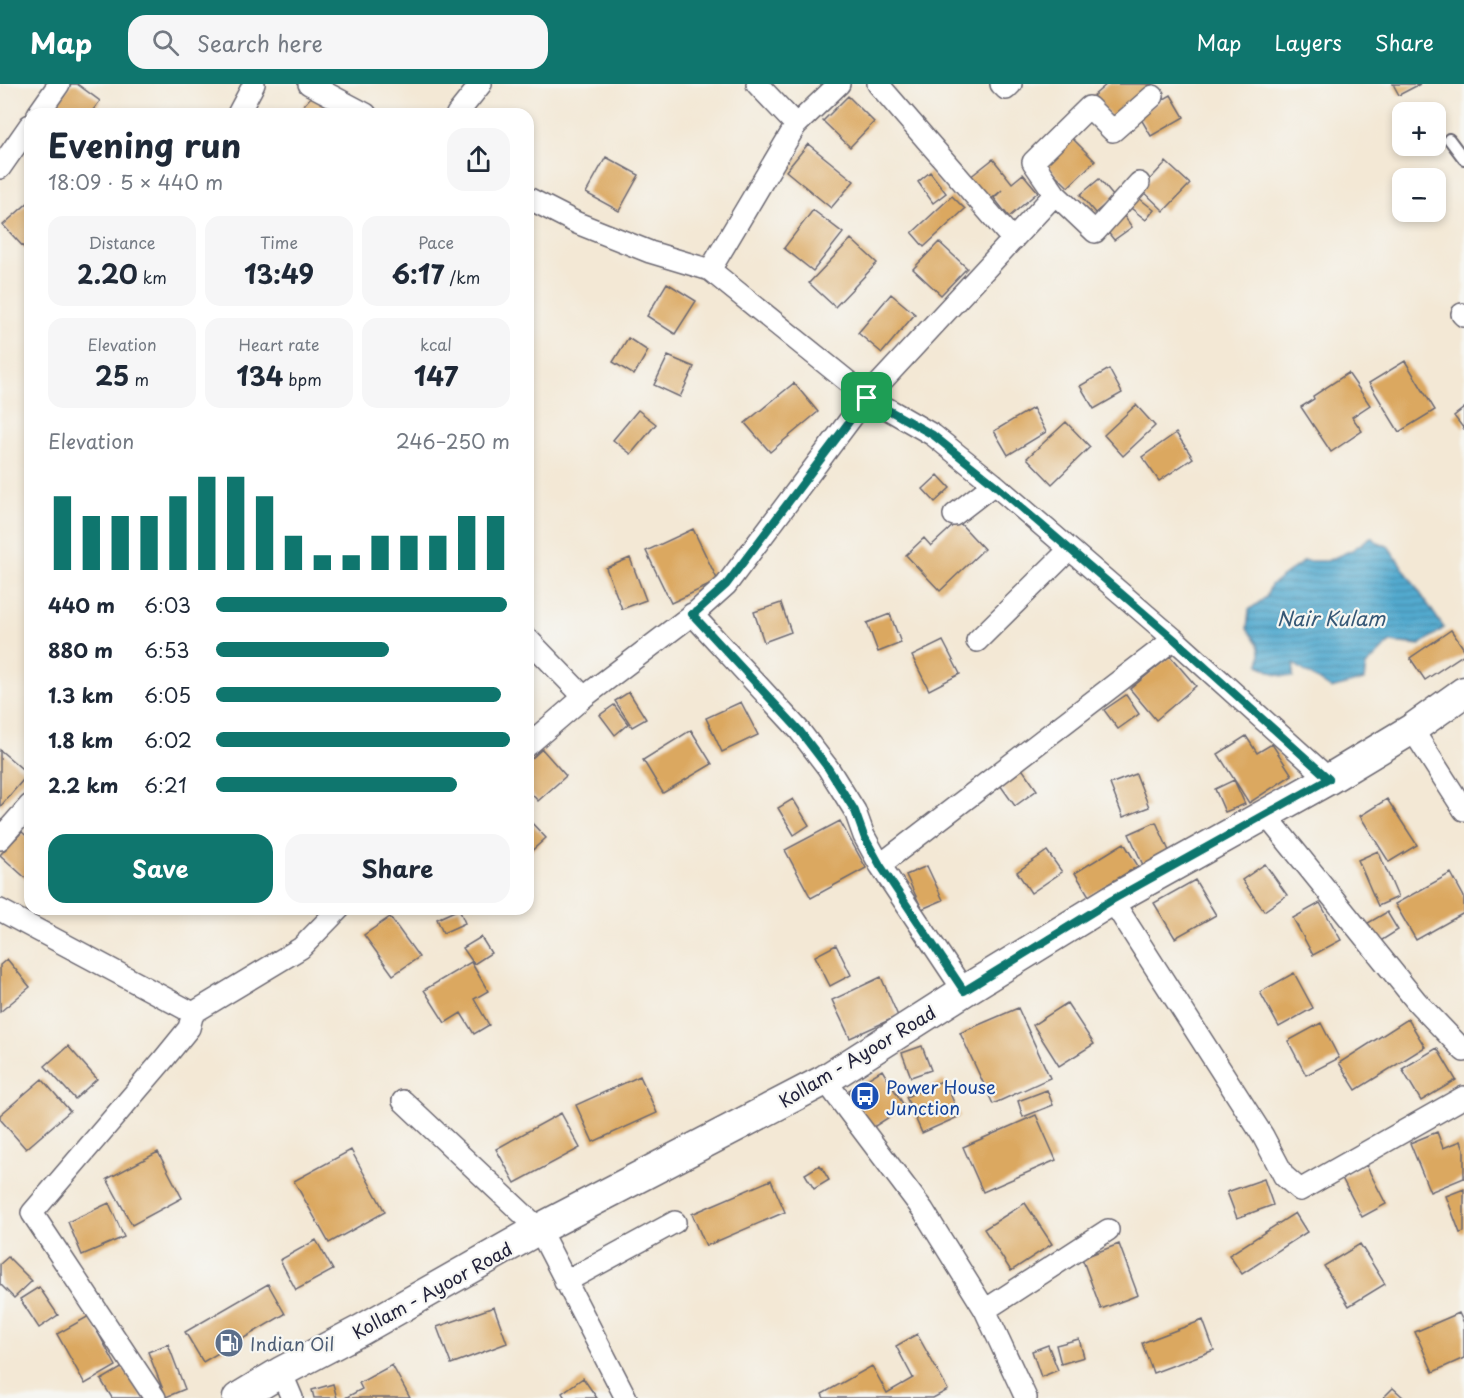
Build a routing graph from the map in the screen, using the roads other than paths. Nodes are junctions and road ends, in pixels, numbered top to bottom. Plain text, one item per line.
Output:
1 (59, 84) edge
2 (254, 84) edge
3 (309, 84) edge
4 (481, 84) edge
5 (757, 84) edge
6 (839, 84) edge
7 (878, 84) edge
8 (1001, 84) edge
9 (1011, 84) edge
10 (334, 90) edge
11 (1153, 96) dead end
12 (42, 108) edge
13 (241, 108) edge
14 (358, 108) edge
15 (462, 108) edge
16 (796, 125) junction
17 (24, 134) edge
18 (1449, 139) dead end
19 (1464, 159) edge
20 (0, 168) edge
21 (1139, 183) dead end
22 (1055, 194) junction
23 (534, 201) edge
24 (1013, 240) junction
25 (710, 270) junction
26 (867, 398) junction
27 (994, 484) junction
28 (954, 515) dead end
29 (1069, 550) junction
30 (692, 614) junction
31 (1174, 639) junction
32 (977, 641) dead end
33 (534, 645) edge
34 (1464, 692) edge
35 (584, 697) junction
36 (1412, 729) junction
37 (534, 740) edge
38 (1329, 779) junction
39 (1464, 810) edge
40 (24, 812) edge
41 (1266, 815) junction
42 (0, 839) edge
43 (880, 865) junction
44 (1112, 900) junction
45 (0, 910) edge
46 (333, 915) edge
47 (964, 991) junction
48 (193, 1013) junction
49 (1464, 1051) edge
50 (825, 1080) junction
51 (1464, 1097) edge
52 (403, 1101) dead end
53 (675, 1222) dead end
54 (539, 1229) junction
55 (1108, 1230) dead end
56 (565, 1282) junction
57 (985, 1310) junction
58 (287, 1385) edge
59 (155, 1398) edge
60 (238, 1398) edge
61 (626, 1398) edge
62 (1026, 1398) edge

1 - 12 street
2 - 13 street
3 - 10 street
4 - 15 street
5 - 16 street
6 - 16 street
7 - 24 street
8 - 9 street
10 - 14 street
11 - 22 street
16 - 25 street
17 - 20 street
18 - 19 lane
21 - 22 street
22 - 24 street
23 - 25 street
24 - 26 street
25 - 26 street
26 - 27 street
26 - 30 street
27 - 28 street
27 - 29 street
29 - 31 street
29 - 32 street
30 - 35 street
30 - 43 street
31 - 38 street
31 - 43 street
33 - 35 street
34 - 36 main road, Kollam - Ayoor Road
35 - 37 street
36 - 38 main road, Kollam - Ayoor Road
36 - 39 street
38 - 41 main road, Kollam - Ayoor Road
40 - 42 street
41 - 44 main road, Kollam - Ayoor Road
41 - 49 street
43 - 47 street
44 - 47 main road, Kollam - Ayoor Road
44 - 51 street
45 - 48 street
46 - 48 street
47 - 50 main road, Kollam - Ayoor Road
48 - 59 street
50 - 54 main road, Kollam - Ayoor Road
50 - 57 street
52 - 54 street
53 - 56 street
54 - 56 street
54 - 58 main road, Kollam - Ayoor Road
55 - 57 street
56 - 61 street
57 - 62 street
58 - 60 main road, Kollam - Ayoor Road

